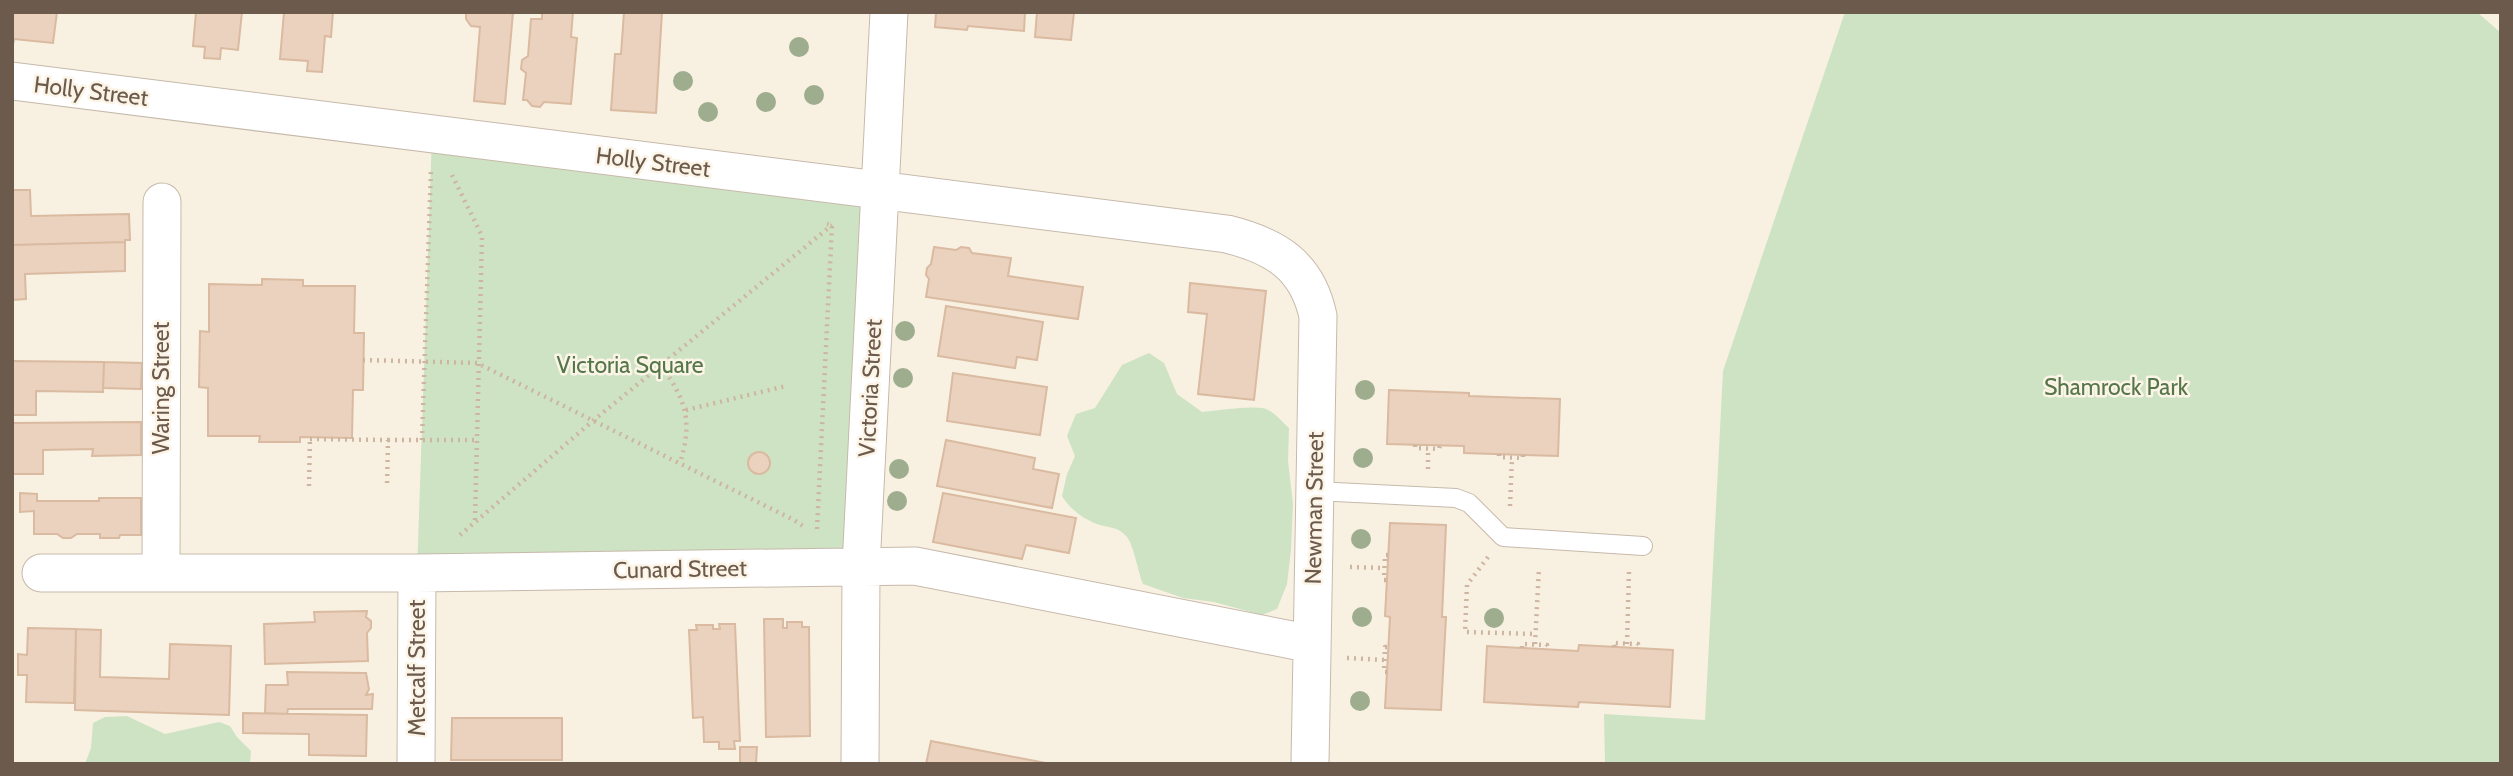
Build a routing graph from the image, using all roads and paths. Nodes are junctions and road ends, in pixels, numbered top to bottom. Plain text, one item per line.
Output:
1 (889, 12) edge
2 (12, 81) edge
3 (432, 134) junction
4 (430, 175) junction
5 (453, 177) junction
6 (466, 178) dead end
7 (880, 190) junction
8 (162, 202) dead end
9 (818, 223) dead end
10 (817, 237) dead end
11 (1288, 262) joint
12 (363, 360) dead end
13 (424, 362) junction
14 (477, 363) junction
15 (661, 366) junction
16 (786, 386) dead end
17 (685, 410) junction
18 (593, 420) junction
19 (388, 440) junction
20 (422, 440) junction
21 (478, 440) junction
22 (1415, 445) dead end
23 (1440, 445) dead end
24 (1499, 454) dead end
25 (1523, 455) dead end
26 (1511, 456) junction
27 (680, 463) junction
28 (309, 486) dead end
29 (387, 487) dead end
30 (1315, 491) junction
31 (475, 521) junction
32 (1506, 538) junction
33 (1540, 540) junction
34 (1637, 545) joint
35 (1388, 555) dead end
36 (861, 567) junction
37 (41, 573) dead end
38 (161, 573) junction
39 (417, 573) junction
40 (1387, 580) dead end
41 (1536, 634) junction
42 (1312, 645) junction
43 (1626, 645) junction
44 (1535, 646) junction
45 (1388, 647) dead end
46 (1614, 647) dead end
47 (1522, 648) dead end
48 (1638, 648) dead end
49 (1547, 649) dead end
50 (1387, 672) dead end
51 (416, 764) edge
52 (860, 764) edge
53 (1310, 764) edge

1 - 7 street, Victoria Street
2 - 3 street, Holly Street
3 - 4 path
3 - 5 path
3 - 7 street, Holly Street
4 - 5 path
4 - 13 path
5 - 6 path
5 - 14 path
7 - 11 street, Holly Street
7 - 36 street, Victoria Street
8 - 38 street, Waring Street
9 - 27 path
10 - 15 path
11 - 30 street, Newman Street
12 - 13 path
13 - 14 path
13 - 20 path
14 - 18 path
14 - 21 path
15 - 17 path
15 - 18 path
16 - 17 path
17 - 27 path
18 - 27 path
18 - 31 path
19 - 20 path
19 - 28 path
19 - 29 path
20 - 21 path
21 - 31 path
22 - 23 path
24 - 26 path
25 - 26 path
26 - 32 path
30 - 32 lane
30 - 42 street, Newman Street
31 - 39 path
32 - 33 lane
32 - 41 path
33 - 34 lane
33 - 41 path
34 - 43 path
35 - 40 path
36 - 39 street, Cunard Street
36 - 42 street, Cunard Street
36 - 52 street, Victoria Street
37 - 38 street, Cunard Street
38 - 39 street, Cunard Street
39 - 51 street, Metcalf Street
41 - 44 path
42 - 53 street, Newman Street
43 - 46 path
43 - 48 path
44 - 47 path
44 - 49 path
45 - 50 path

